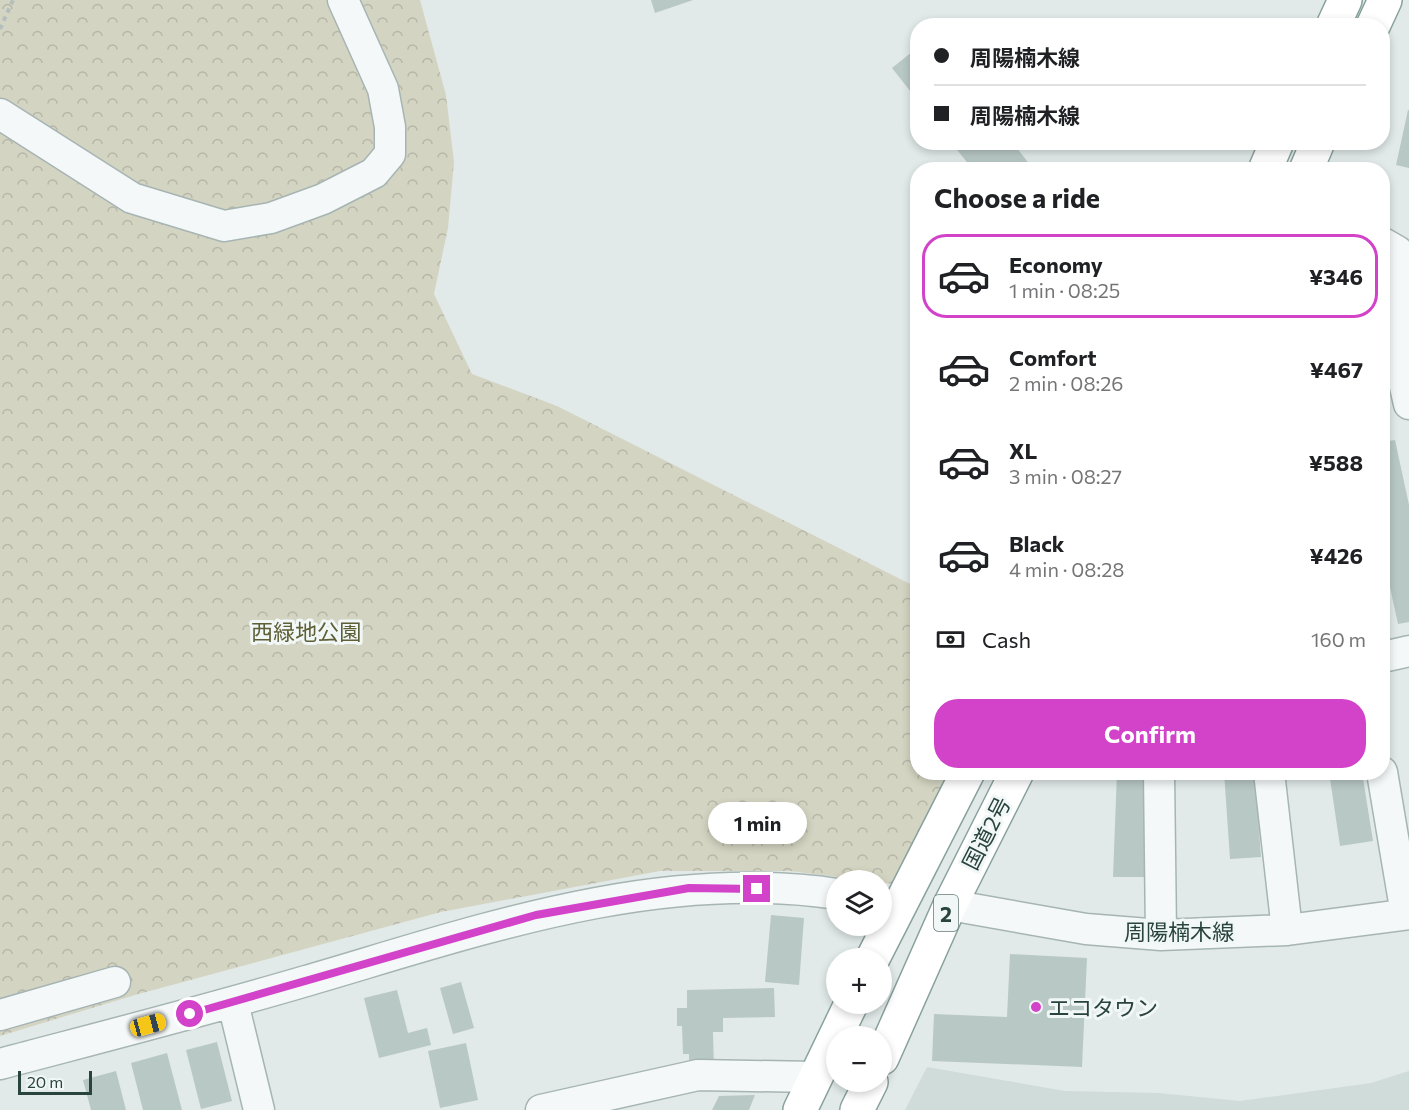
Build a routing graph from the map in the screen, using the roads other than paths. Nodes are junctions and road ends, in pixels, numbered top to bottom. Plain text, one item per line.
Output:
1 (343, 0) edge
2 (1345, 0) edge
3 (1385, 0) edge
4 (1337, 18) edge
5 (1377, 18) edge
6 (0, 114) edge
7 (1390, 247) edge
8 (1390, 336) edge
9 (1390, 351) edge
10 (1409, 404) edge
11 (1409, 651) edge
12 (1390, 655) edge
13 (963, 780) edge
14 (1013, 780) edge
15 (1159, 780) edge
16 (1270, 780) edge
17 (1383, 780) edge
18 (826, 893) edge
19 (892, 901) edge
20 (950, 905) junction
21 (1408, 914) edge
22 (1287, 930) junction
23 (1161, 935) junction
24 (115, 982) dead end
25 (233, 1003) junction
26 (846, 1014) edge
27 (0, 1015) edge
28 (892, 1036) edge
29 (0, 1064) edge
30 (815, 1077) junction
31 (866, 1092) edge
32 (259, 1110) edge
33 (541, 1110) edge
34 (800, 1110) edge
35 (857, 1110) edge

1 - 6 street
2 - 4 highway
3 - 5 highway
7 - 8 street
9 - 10 street
11 - 12 street
13 - 19 highway, 国道2号 / 2
14 - 20 highway, 国道2号 / 2
15 - 23 street
16 - 22 street
17 - 21 street
18 - 25 street
20 - 23 street, 周陽楠木線
20 - 28 highway, 国道2号 / 2
21 - 22 street, 周陽楠木線
22 - 23 street, 周陽楠木線
24 - 27 street
25 - 29 street
25 - 32 street
26 - 30 highway
30 - 33 street
30 - 34 highway
31 - 35 highway

